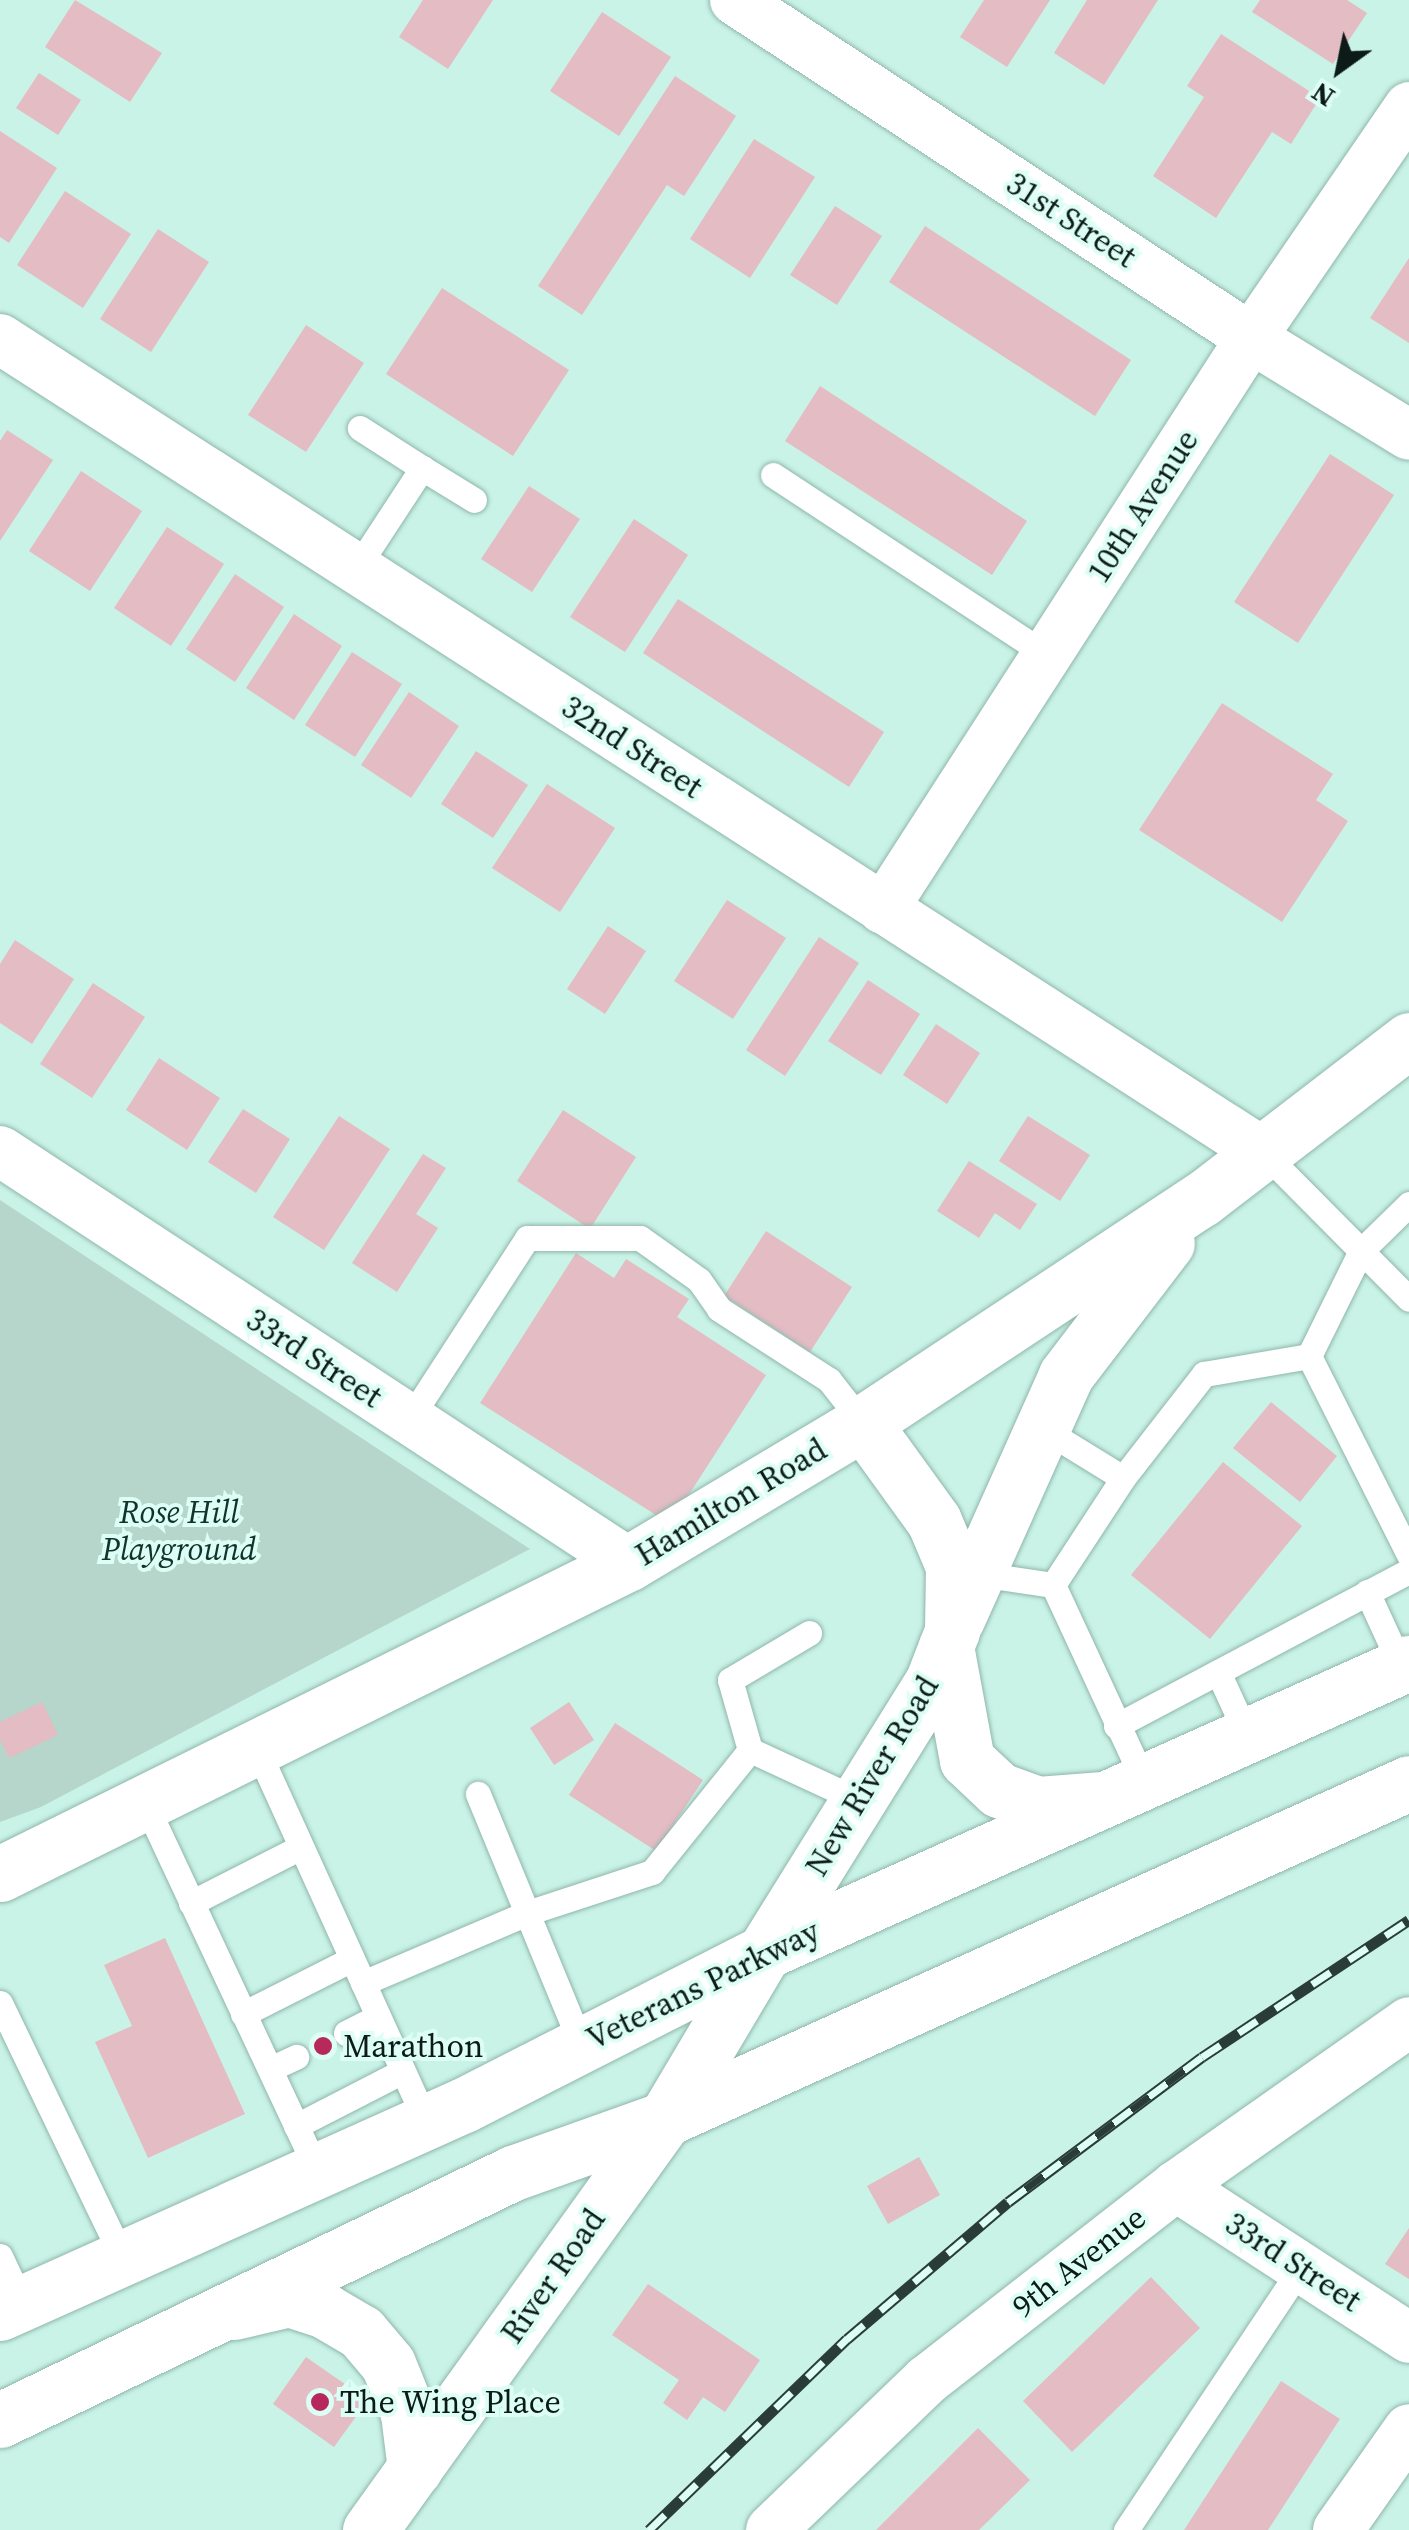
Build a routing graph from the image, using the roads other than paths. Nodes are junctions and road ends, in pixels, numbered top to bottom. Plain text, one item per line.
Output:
1 (735, 0) edge
2 (1409, 107) edge
3 (1251, 338) junction
4 (0, 339) edge
5 (360, 428) dead end
6 (1409, 435) edge
7 (422, 468) junction
8 (773, 476) dead end
9 (474, 500) dead end
10 (356, 569) junction
11 (1047, 656) junction
12 (882, 909) junction
13 (1409, 1040) edge
14 (0, 1152) edge
15 (1265, 1154) junction
16 (1202, 1199) junction
17 (1409, 1204) edge
18 (1361, 1251) junction
19 (1409, 1299) edge
20 (1309, 1356) junction
21 (410, 1420) junction
22 (863, 1423) junction
23 (1040, 1427) junction
24 (1123, 1478) junction
25 (1409, 1555) edge
26 (629, 1563) junction
27 (1409, 1571) edge
28 (979, 1574) junction
29 (1053, 1585) junction
30 (1367, 1592) junction
31 (809, 1632) dead end
32 (949, 1638) junction
33 (1405, 1664) edge
34 (1218, 1672) junction
35 (1116, 1726) junction
36 (1248, 1735) junction
37 (257, 1748) junction
38 (750, 1750) junction
39 (1409, 1784) edge
40 (1124, 1790) junction
41 (478, 1794) dead end
42 (858, 1800) junction
43 (145, 1803) junction
44 (301, 1846) junction
45 (0, 1874) edge
46 (191, 1904) junction
47 (527, 1914) junction
48 (764, 1952) junction
49 (352, 1959) junction
50 (363, 1983) junction
51 (0, 2003) edge
52 (243, 2014) junction
53 (378, 2017) junction
54 (346, 2033) dead end
55 (1404, 2038) edge
56 (582, 2044) junction
57 (296, 2057) dead end
58 (270, 2069) junction
59 (402, 2071) junction
60 (664, 2118) junction
61 (426, 2122) junction
62 (307, 2148) junction
63 (1176, 2186) junction
64 (122, 2257) junction
65 (1301, 2268) junction
66 (7, 2291) edge
67 (216, 2316) junction
68 (1409, 2338) edge
69 (0, 2420) edge
70 (1409, 2429) edge
71 (415, 2468) junction
72 (370, 2530) edge
73 (771, 2530) edge
74 (1126, 2530) edge
75 (1338, 2530) edge

1 - 3 street, 31st Street
2 - 3 street, 10th Avenue
3 - 6 street, 31st Street
3 - 11 street, 10th Avenue
4 - 10 street, 32nd Street
5 - 7 lane
7 - 9 lane
7 - 10 lane
8 - 11 lane
10 - 12 street, 32nd Street
11 - 12 street, 10th Avenue
12 - 15 street, 32nd Street
13 - 15 main road, Hamilton Road
14 - 21 street, 33rd Street
15 - 16 main road, Hamilton Road
15 - 18 lane
16 - 22 main road, Hamilton Road
16 - 23 main road
17 - 18 lane
18 - 19 lane
18 - 20 lane
20 - 24 lane
20 - 25 lane
21 - 22 lane
21 - 26 street, 33rd Street
22 - 26 main road, Hamilton Road
22 - 32 main road, New River Road
23 - 24 lane
23 - 28 main road
24 - 29 lane
26 - 37 main road, Hamilton Road
27 - 30 lane
28 - 29 lane
28 - 32 main road
29 - 35 lane
30 - 33 lane
30 - 34 lane
31 - 38 lane
32 - 40 main road
32 - 42 main road, New River Road
33 - 36 main road, Veterans Parkway
34 - 35 lane
34 - 36 lane
35 - 40 lane
36 - 40 main road, Veterans Parkway
37 - 43 main road, Hamilton Road
37 - 44 lane
38 - 42 lane
38 - 47 lane
39 - 60 main road
40 - 48 main road, Veterans Parkway
41 - 47 lane
42 - 48 main road, New River Road
43 - 45 main road, Hamilton Road
43 - 46 lane
44 - 46 lane
44 - 49 lane
46 - 52 lane
47 - 50 lane
47 - 56 lane
48 - 56 main road, Veterans Parkway
48 - 60 main road, New River Road
49 - 50 lane
49 - 52 lane
50 - 53 lane
51 - 64 lane
52 - 58 lane
53 - 54 lane
53 - 59 lane
55 - 63 street, 9th Avenue
56 - 61 main road, Veterans Parkway
57 - 58 lane
58 - 62 lane
59 - 61 lane
59 - 62 lane
60 - 67 main road
60 - 71 main road, River Road
61 - 62 main road, Veterans Parkway
62 - 64 main road, Veterans Parkway
63 - 65 street, 33rd Street
63 - 73 street, 9th Avenue
64 - 66 main road, Veterans Parkway
65 - 68 street, 33rd Street
65 - 74 lane
67 - 69 main road
67 - 71 main road
70 - 75 street
71 - 72 main road, River Road

